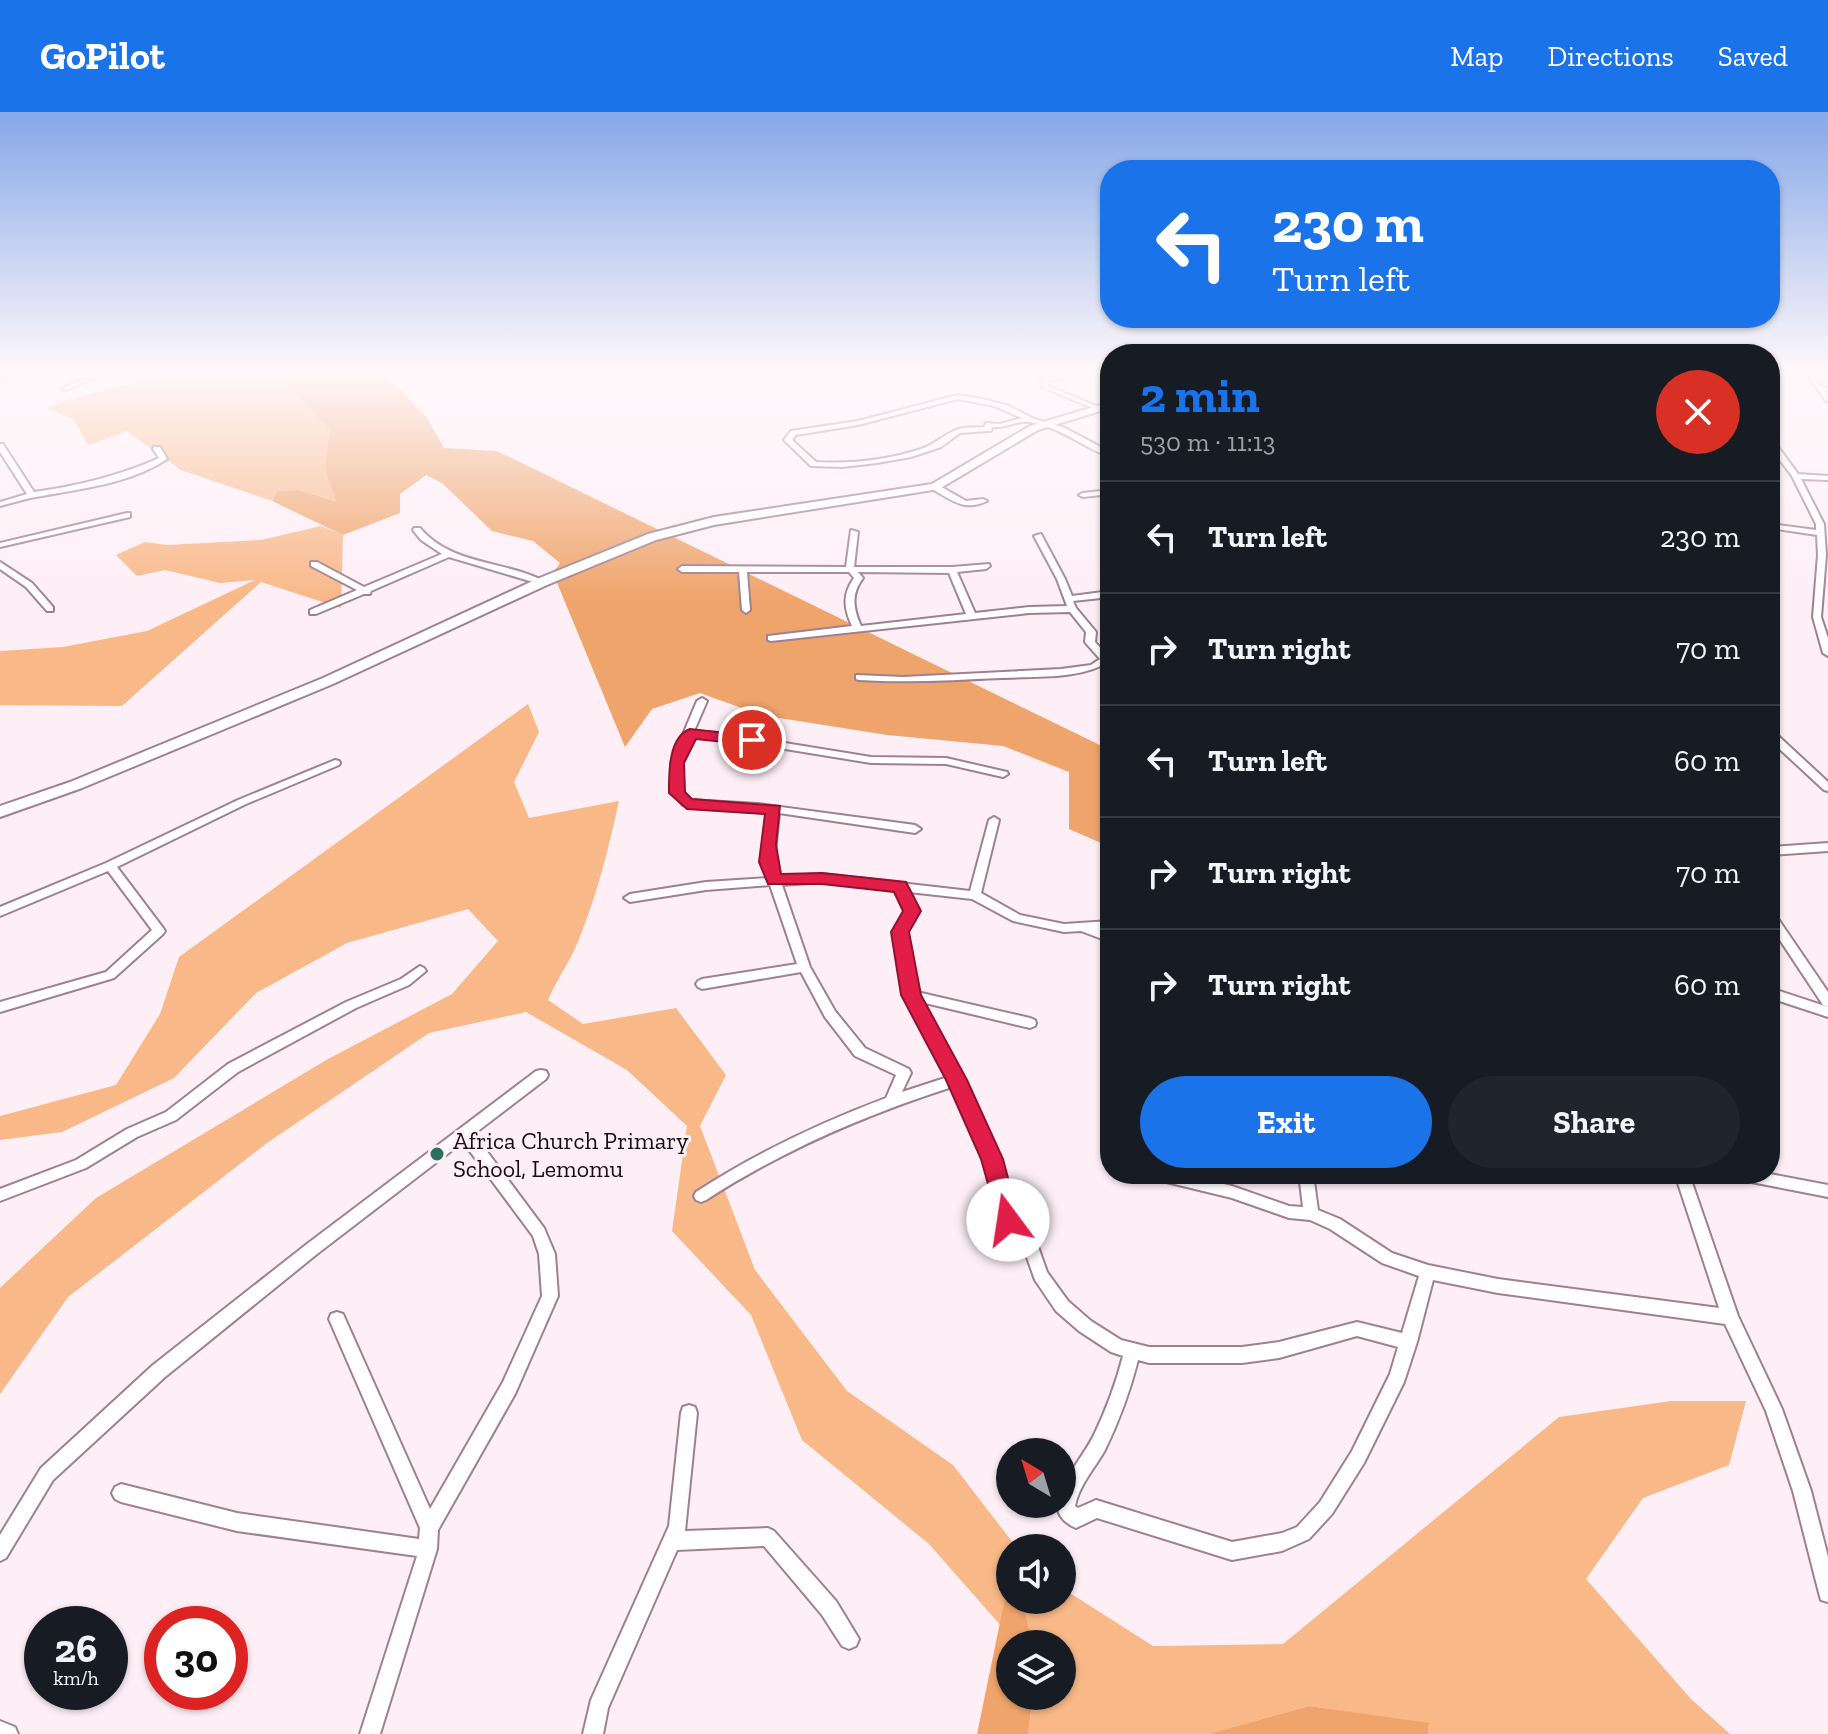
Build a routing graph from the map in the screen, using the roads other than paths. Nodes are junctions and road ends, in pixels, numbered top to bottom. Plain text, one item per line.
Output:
1 (2, 449) edge
2 (157, 449) dead end
3 (797, 449) edge
4 (924, 449) edge
5 (1003, 449) edge
6 (1780, 455) edge
7 (1796, 476) junction
8 (1828, 478) edge
9 (935, 487) junction
10 (1100, 493) edge
11 (32, 495) junction
12 (1083, 495) dead end
13 (983, 501) dead end
14 (0, 504) edge
15 (127, 515) dead end
16 (1780, 527) edge
17 (417, 530) dead end
18 (854, 532) dead end
19 (1821, 533) junction
20 (1038, 536) dead end
21 (0, 545) edge
22 (450, 554) junction
23 (314, 564) dead end
24 (0, 565) edge
25 (986, 566) dead end
26 (850, 568) junction
27 (682, 569) dead end
28 (743, 570) junction
29 (952, 570) junction
30 (542, 582) junction
31 (367, 592) junction
32 (1100, 595) edge
33 (1067, 599) junction
34 (50, 609) dead end
35 (1072, 609) junction
36 (746, 610) dead end
37 (313, 612) dead end
38 (972, 617) junction
39 (857, 627) junction
40 (771, 638) dead end
41 (1100, 651) edge
42 (1828, 653) edge
43 (1100, 663) edge
44 (859, 677) dead end
45 (702, 701) dead end
46 (690, 734) junction
47 (1780, 743) edge
48 (335, 763) dead end
49 (1003, 774) dead end
50 (1828, 788) edge
51 (774, 810) junction
52 (0, 812) edge
53 (994, 820) dead end
54 (915, 829) dead end
55 (1828, 847) edge
56 (1780, 850) edge
57 (110, 866) junction
58 (774, 880) junction
59 (900, 886) junction
60 (975, 895) junction
61 (630, 898) dead end
62 (0, 912) edge
63 (1100, 926) edge
64 (1084, 928) junction
65 (1780, 933) edge
66 (1100, 934) edge
67 (804, 967) junction
68 (420, 971) dead end
69 (702, 984) dead end
70 (911, 995) junction
71 (1780, 996) edge
72 (1828, 1002) edge
73 (0, 1007) edge
74 (1828, 1012) edge
75 (1030, 1023) dead end
76 (541, 1075) dead end
77 (956, 1080) junction
78 (892, 1100) junction
79 (464, 1132) junction
80 (1780, 1180) edge
81 (1199, 1184) edge
82 (1307, 1184) edge
83 (1685, 1184) edge
84 (1828, 1191) edge
85 (0, 1195) edge
86 (701, 1196) dead end
87 (1311, 1214) junction
88 (1428, 1272) junction
89 (1730, 1317) junction
90 (337, 1319) dead end
91 (1409, 1342) junction
92 (1132, 1352) junction
93 (689, 1413) dead end
94 (121, 1493) dead end
95 (429, 1528) junction
96 (672, 1541) junction
97 (428, 1549) junction
98 (0, 1552) edge
99 (1828, 1593) edge
100 (849, 1639) dead end
101 (0, 1731) edge
102 (8, 1734) edge
103 (370, 1734) edge
104 (593, 1734) edge

1 - 11 street
2 - 11 street
3 - 4 street
5 - 9 main road
6 - 7 street
7 - 8 street
7 - 19 street
9 - 13 street
9 - 30 main road
10 - 12 street
11 - 14 street
15 - 21 street
16 - 19 street
17 - 22 street
18 - 26 street
19 - 42 street
20 - 33 street
22 - 30 street
22 - 31 street
23 - 31 street
24 - 34 street
25 - 29 street
26 - 28 street
26 - 29 street
26 - 39 street
27 - 28 street
28 - 36 street
29 - 38 street
30 - 52 main road
31 - 37 street
32 - 33 street
33 - 35 street
35 - 38 street
35 - 41 street
38 - 39 street
39 - 40 street
43 - 44 street
45 - 46 street
46 - 49 street
46 - 51 street
47 - 50 street
48 - 57 street
51 - 54 street
51 - 58 street
53 - 60 street
55 - 56 street
57 - 62 street
57 - 73 street
58 - 59 street
58 - 61 street
58 - 67 street
59 - 60 street
59 - 70 street
60 - 64 street
63 - 64 street
64 - 66 street
65 - 72 street
67 - 69 street
67 - 78 street
68 - 85 street
70 - 75 street
70 - 77 street
71 - 74 street
76 - 79 street
77 - 78 street
77 - 92 street
78 - 86 street
79 - 95 street
79 - 98 street
80 - 84 street
81 - 87 street
82 - 87 street
83 - 89 street
87 - 88 street
88 - 89 street
88 - 91 street
89 - 99 street
90 - 95 street
91 - 92 street
91 - 92 street
93 - 96 street
94 - 97 street
95 - 97 street
96 - 100 street
96 - 104 street
97 - 103 street
101 - 102 street

